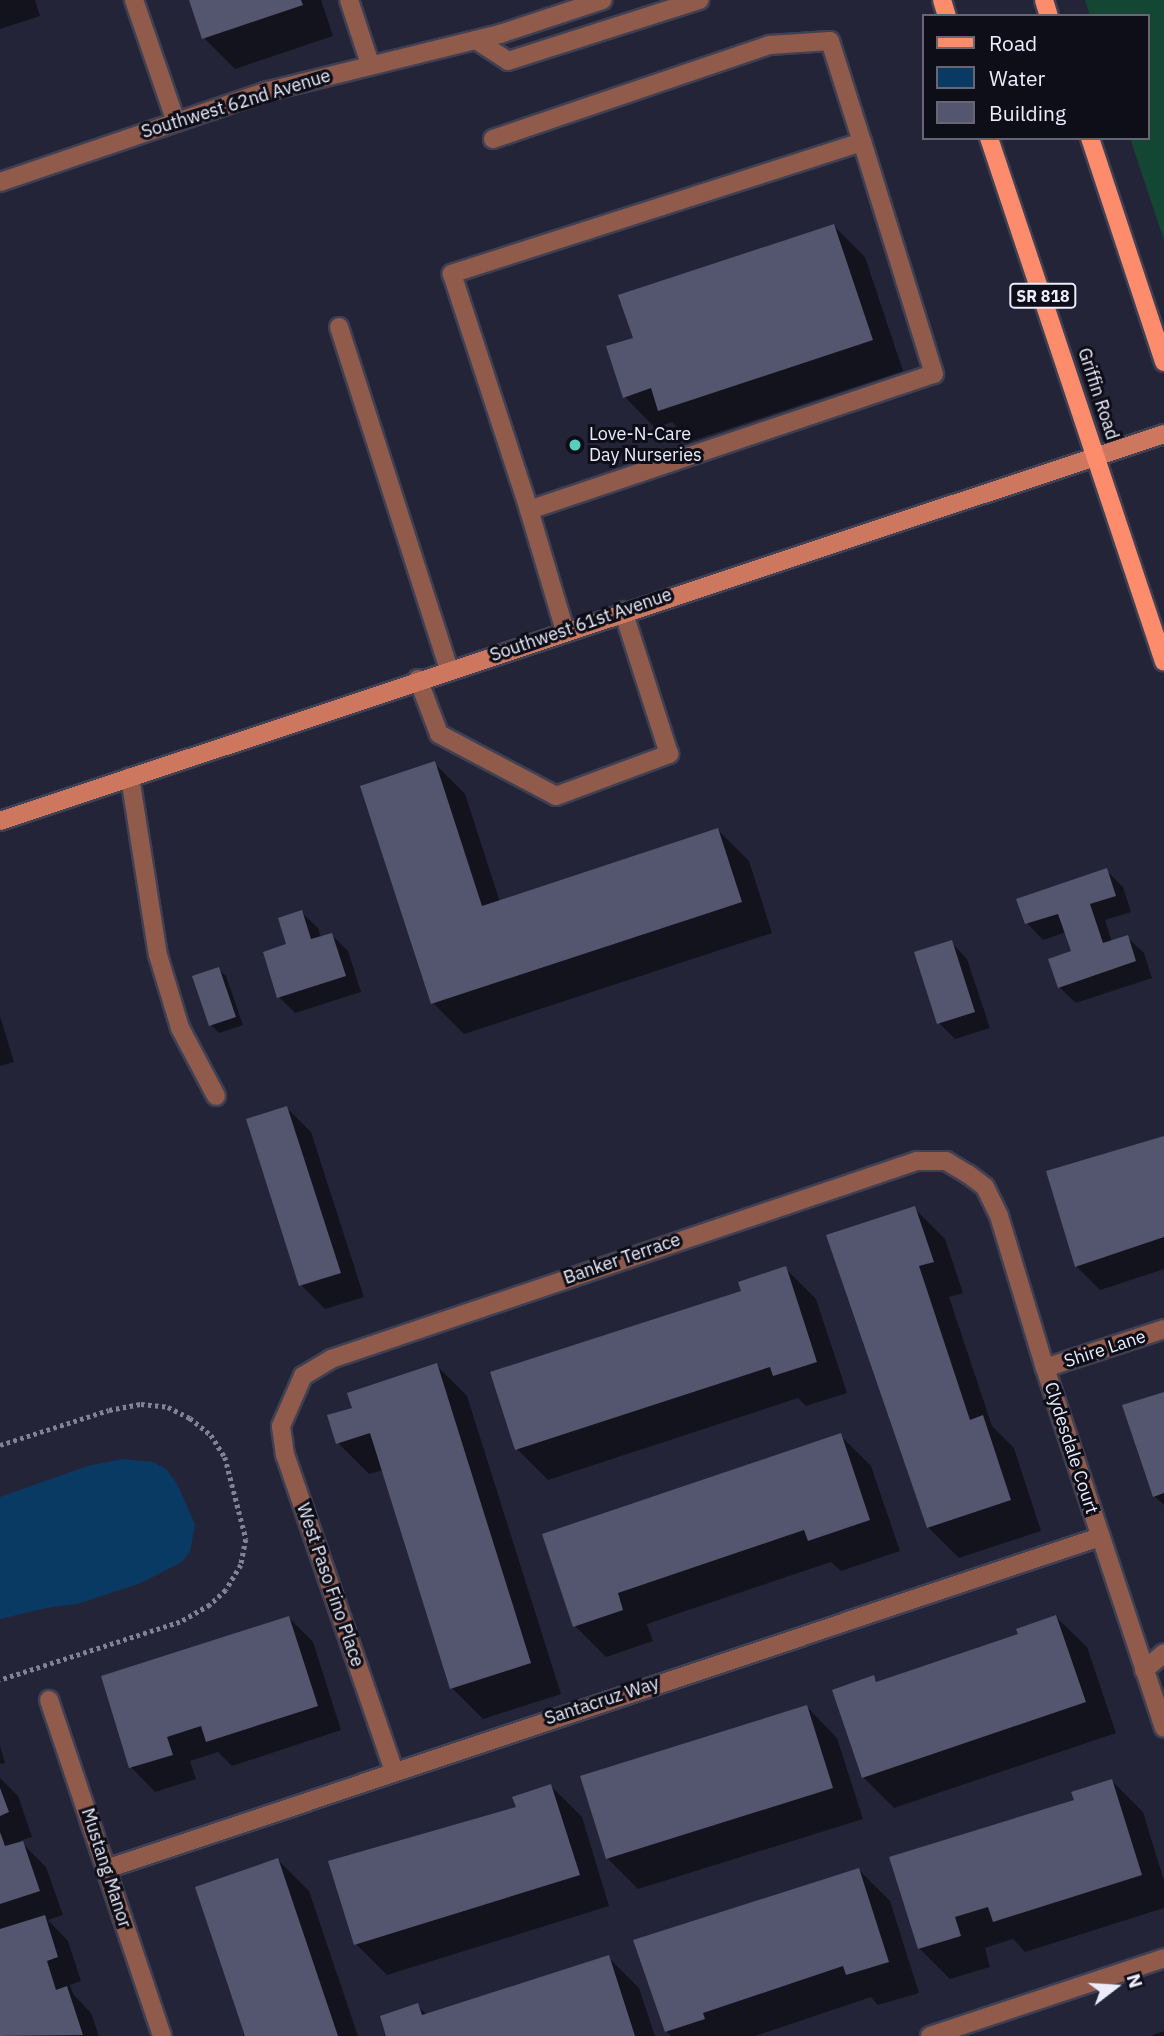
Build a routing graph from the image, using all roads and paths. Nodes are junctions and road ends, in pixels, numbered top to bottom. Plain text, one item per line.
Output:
1 (134, 0) edge
2 (349, 0) edge
3 (603, 0) edge
4 (699, 0) edge
5 (476, 40) junction
6 (370, 64) junction
7 (176, 122) junction
8 (493, 139) dead end
9 (990, 140) edge
10 (1091, 140) edge
11 (862, 142) junction
12 (0, 182) edge
13 (339, 327) dead end
14 (1164, 362) edge
15 (1164, 434) edge
16 (1095, 455) junction
17 (529, 510) junction
18 (623, 611) junction
19 (565, 631) junction
20 (1164, 662) edge
21 (449, 669) junction
22 (418, 680) junction
23 (130, 777) junction
24 (0, 821) edge
25 (216, 1096) dead end
26 (968, 1174) joint
27 (1164, 1329) edge
28 (1045, 1368) junction
29 (292, 1398) joint
30 (0, 1445) edge
31 (1100, 1537) junction
32 (1164, 1653) edge
33 (1144, 1670) junction
34 (1164, 1671) edge
35 (0, 1680) edge
36 (50, 1700) dead end
37 (1164, 1728) edge
38 (394, 1771) junction
39 (106, 1868) junction
40 (1164, 1958) edge
41 (162, 2036) edge
42 (930, 2036) edge

1 - 7 street
2 - 6 street
3 - 5 street, Southwest 62nd Avenue
4 - 5 street
5 - 6 street, Southwest 62nd Avenue
6 - 7 street, Southwest 62nd Avenue
7 - 12 street, Southwest 62nd Avenue
8 - 11 street
9 - 16 main road, Griffin Road / SR 818
10 - 14 main road
11 - 17 street
11 - 17 street
13 - 21 street
15 - 16 street, Southwest 61st Avenue
16 - 18 street, Southwest 61st Avenue
16 - 20 main road, Griffin Road / SR 818
17 - 19 street
18 - 19 street, Southwest 61st Avenue
18 - 22 street
19 - 21 street, Southwest 61st Avenue
21 - 22 street, Southwest 61st Avenue
22 - 23 street, Southwest 61st Avenue
23 - 24 street, Southwest 61st Avenue
23 - 25 street
26 - 28 street, Clydesdale Court
26 - 29 street, Banker Terrace
27 - 28 street, Shire Lane
28 - 31 street, Clydesdale Court
29 - 38 street, West Paso Fino Place
30 - 35 path
31 - 33 street, Clydesdale Court
31 - 38 street, Santacruz Way
32 - 33 street
33 - 34 street
33 - 37 street, Clydesdale Court
36 - 39 street, Mustang Manor
38 - 39 street, Santacruz Way
39 - 41 street, Mustang Manor
40 - 42 street

